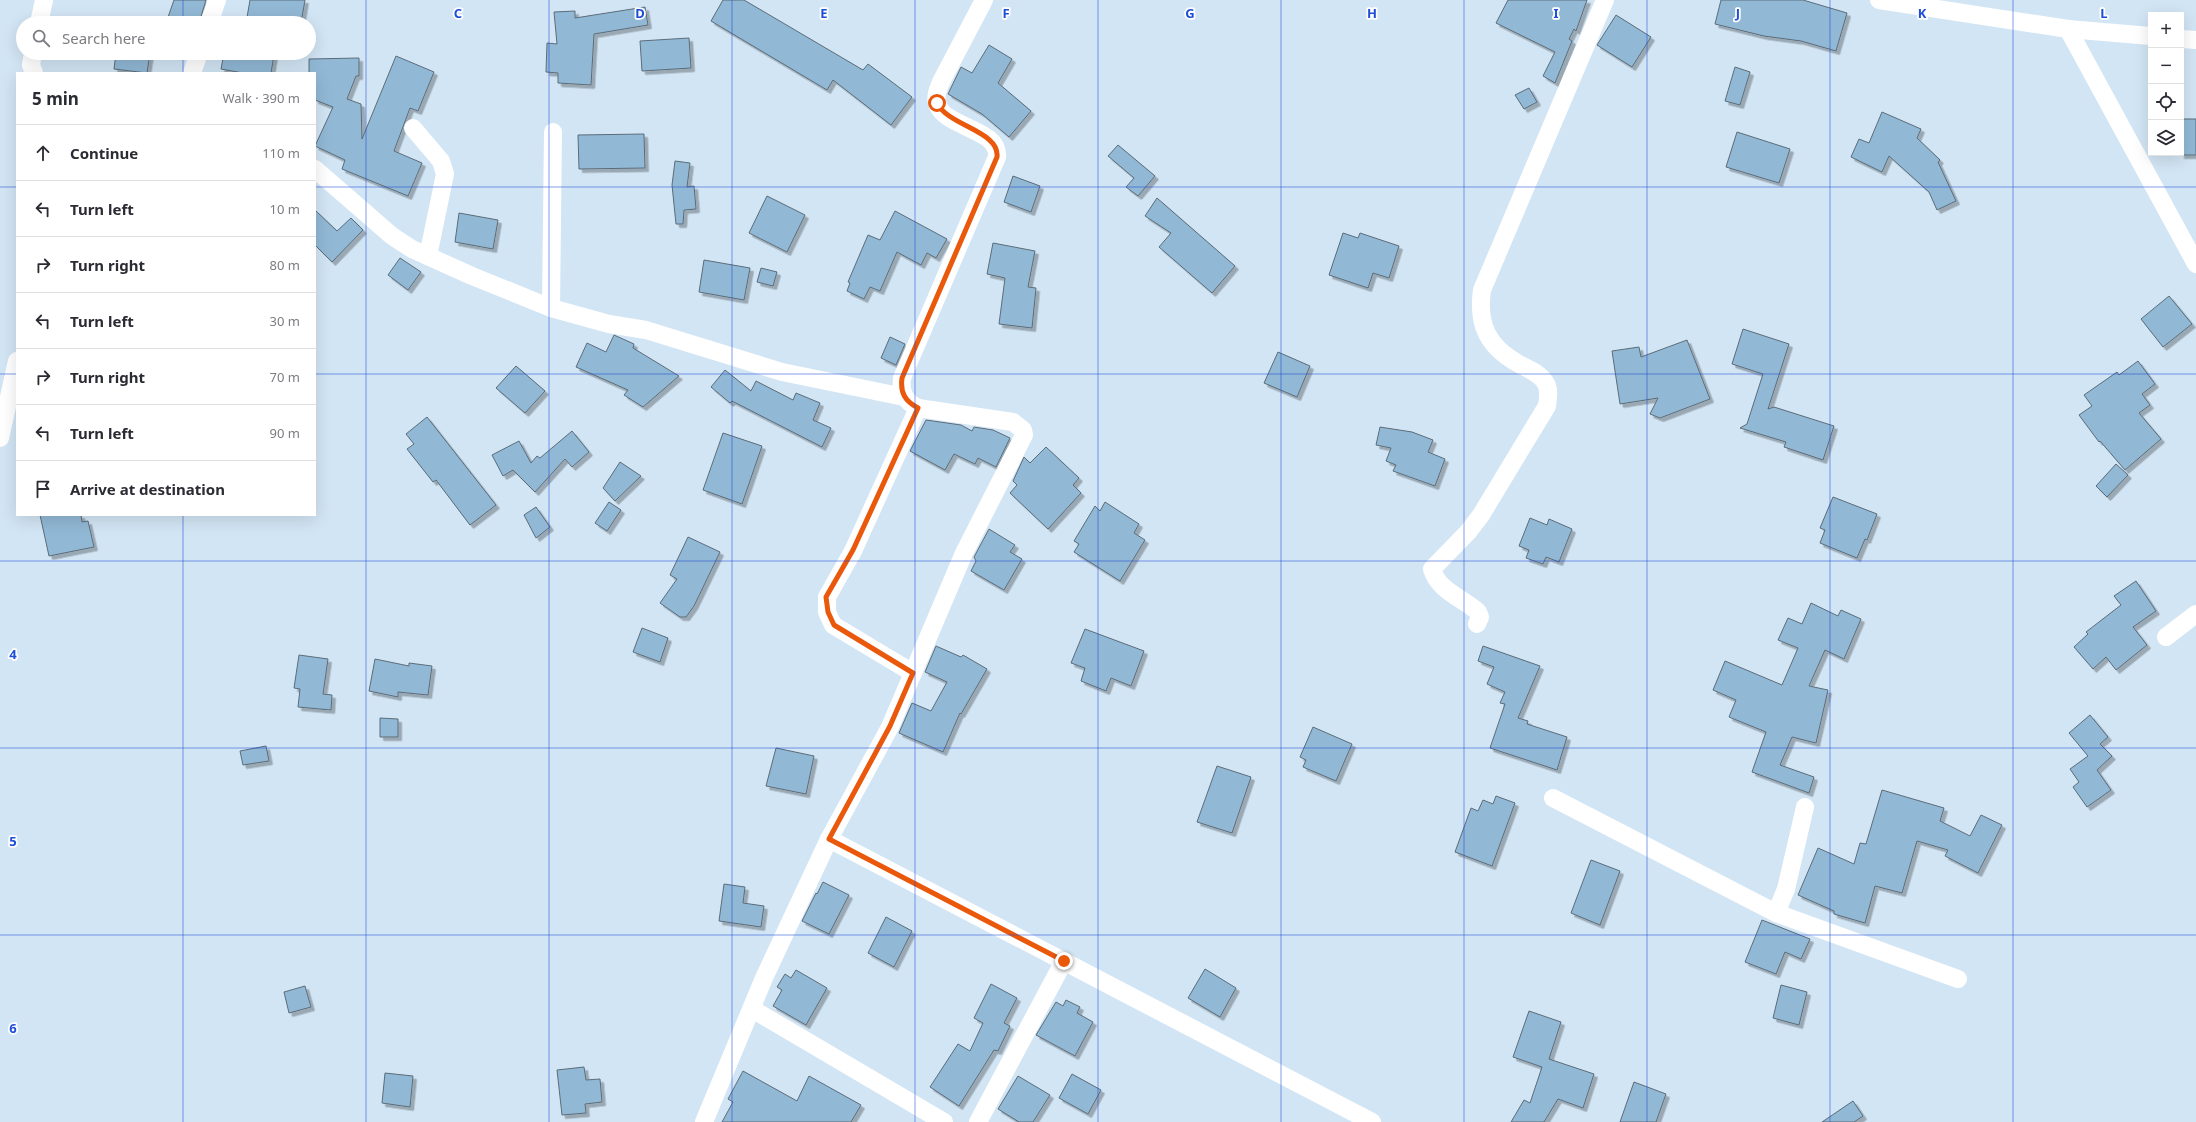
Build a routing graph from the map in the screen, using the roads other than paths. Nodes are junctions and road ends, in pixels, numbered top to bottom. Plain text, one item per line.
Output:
1 (44, 0) edge
2 (217, 0) edge
3 (984, 0) edge
4 (1605, 0) edge
5 (1879, 0) edge
6 (41, 16) edge
7 (211, 16) edge
8 (2068, 29) junction
9 (2148, 36) edge
10 (2184, 39) edge
11 (2196, 40) edge
12 (32, 60) edge
13 (197, 60) edge
14 (34, 72) edge
15 (192, 72) edge
16 (413, 128) dead end
17 (553, 132) dead end
18 (316, 170) edge
19 (428, 256) junction
20 (2196, 264) edge
21 (551, 308) junction
22 (16, 366) edge
23 (904, 397) junction
24 (918, 408) junction
25 (0, 438) edge
26 (2196, 614) edge
27 (1477, 624) dead end
28 (2166, 637) dead end
29 (913, 673) junction
30 (1553, 798) dead end
31 (1806, 807) dead end
32 (829, 839) junction
33 (1776, 913) junction
34 (1064, 961) junction
35 (1958, 979) dead end
36 (752, 1009) junction
37 (704, 1122) edge
38 (944, 1122) edge
39 (978, 1122) edge
40 (1372, 1122) edge

1 - 6 street
2 - 7 street
3 - 23 street
4 - 27 street
5 - 8 street
8 - 9 street
8 - 20 street
10 - 11 street
12 - 14 street
13 - 15 street
16 - 19 street
17 - 21 street
18 - 19 street
19 - 21 street
21 - 23 street
22 - 25 street
23 - 24 street
24 - 29 street
24 - 29 street
26 - 28 street
29 - 32 street
30 - 33 street
31 - 33 street
32 - 34 street
32 - 36 street
33 - 35 street
34 - 39 street
34 - 40 street
36 - 37 street
36 - 38 street

